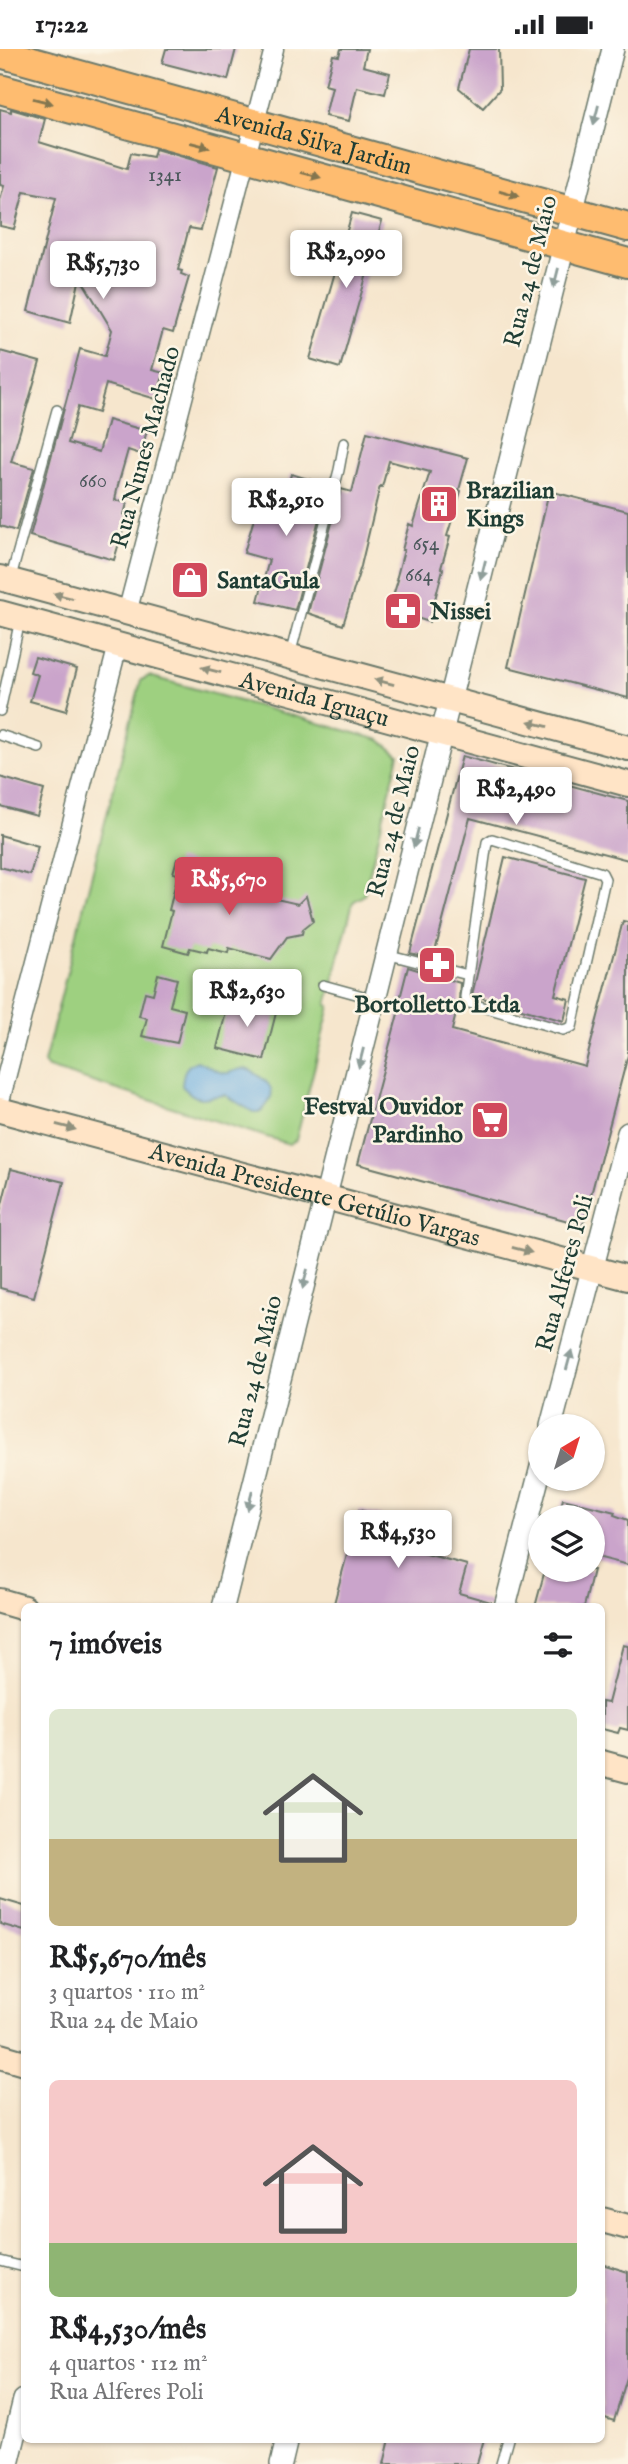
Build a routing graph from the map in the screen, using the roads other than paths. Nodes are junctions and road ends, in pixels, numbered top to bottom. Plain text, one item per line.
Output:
1 (274, 49) edge
2 (613, 49) edge
3 (0, 53) edge
4 (111, 84) junction
5 (0, 89) edge
6 (147, 94) junction
7 (87, 113) junction
8 (254, 124) junction
9 (162, 134) junction
10 (245, 157) junction
11 (449, 177) junction
12 (572, 212) junction
13 (481, 222) junction
14 (628, 227) edge
15 (564, 245) junction
16 (628, 263) edge
17 (57, 410) dead end
18 (344, 443) dead end
19 (3, 581) edge
20 (127, 613) junction
21 (10, 616) edge
22 (118, 645) junction
23 (289, 657) junction
24 (450, 700) junction
25 (0, 711) edge
26 (442, 733) junction
27 (0, 735) edge
28 (584, 737) junction
29 (39, 748) dead end
30 (628, 748) edge
31 (533, 758) junction
32 (628, 784) edge
33 (387, 954) junction
34 (468, 975) junction
35 (323, 985) dead end
36 (375, 999) junction
37 (0, 1101) edge
38 (0, 1110) edge
39 (628, 1133) edge
40 (326, 1197) junction
41 (593, 1269) junction
42 (628, 1279) edge
43 (554, 1414) edge
44 (535, 1491) edge
45 (0, 1601) edge
46 (224, 1603) edge
47 (506, 1603) edge
48 (21, 1607) edge
49 (605, 1764) edge
50 (628, 1770) edge
51 (0, 2056) edge
52 (21, 2062) edge
53 (605, 2221) edge
54 (628, 2227) edge
55 (0, 2261) edge
56 (21, 2266) edge
57 (21, 2412) edge
58 (286, 2443) edge
59 (507, 2443) edge
60 (8, 2464) edge
61 (281, 2464) edge
62 (501, 2464) edge

1 - 8 street, Rua Nunes Machado
2 -> 12 street, Rua 24 de Maio
3 - 4 main road, Avenida Silva Jardim
4 - 6 main road, Avenida Silva Jardim
4 - 7 main road
5 -> 7 main road, Avenida Silva Jardim
6 - 8 main road, Avenida Silva Jardim
6 - 9 main road
7 - 9 main road, Avenida Silva Jardim
8 - 10 street, Rua Nunes Machado
8 - 11 main road, Avenida Silva Jardim
9 -> 10 main road, Avenida Silva Jardim
10 -> 13 main road, Avenida Silva Jardim
10 - 20 street, Rua Nunes Machado
11 -> 12 main road, Avenida Silva Jardim
11 - 13 main road
12 - 14 main road, Avenida Silva Jardim
12 - 15 street, Rua 24 de Maio
13 - 15 main road, Avenida Silva Jardim
15 - 16 main road, Avenida Silva Jardim
15 -> 24 street, Rua 24 de Maio
17 - 19 lane
18 - 23 lane
20 -> 19 main road, Avenida Iguaçu
20 - 23 main road, Avenida Iguaçu
21 - 22 main road, Avenida Iguaçu
21 - 25 lane
26 -> 22 main road, Avenida Iguaçu
22 - 37 street
24 -> 23 main road, Avenida Iguaçu
24 - 26 street, Rua 24 de Maio
28 -> 24 main road, Avenida Iguaçu
26 - 31 main road, Avenida Iguaçu
26 -> 33 street, Rua 24 de Maio
27 - 29 lane
28 - 30 main road, Avenida Iguaçu
28 - 31 main road
31 - 32 main road, Avenida Iguaçu
33 - 34 lane
33 - 36 street, Rua 24 de Maio
34 - 34 lane
35 - 36 lane
36 -> 40 street, Rua 24 de Maio
38 -> 40 main road, Avenida Presidente Getúlio Vargas
39 - 41 street, Rua Alferes Poli
40 -> 41 main road, Avenida Presidente Getúlio Vargas
40 -> 46 street, Rua 24 de Maio
41 - 42 main road, Avenida Presidente Getúlio Vargas
43 -> 41 street, Rua Alferes Poli
44 - 47 street
45 - 48 main road
49 - 50 main road
51 - 52 main road
53 - 54 main road
55 - 56 lane
57 - 60 street
58 - 61 street
59 - 62 lane

